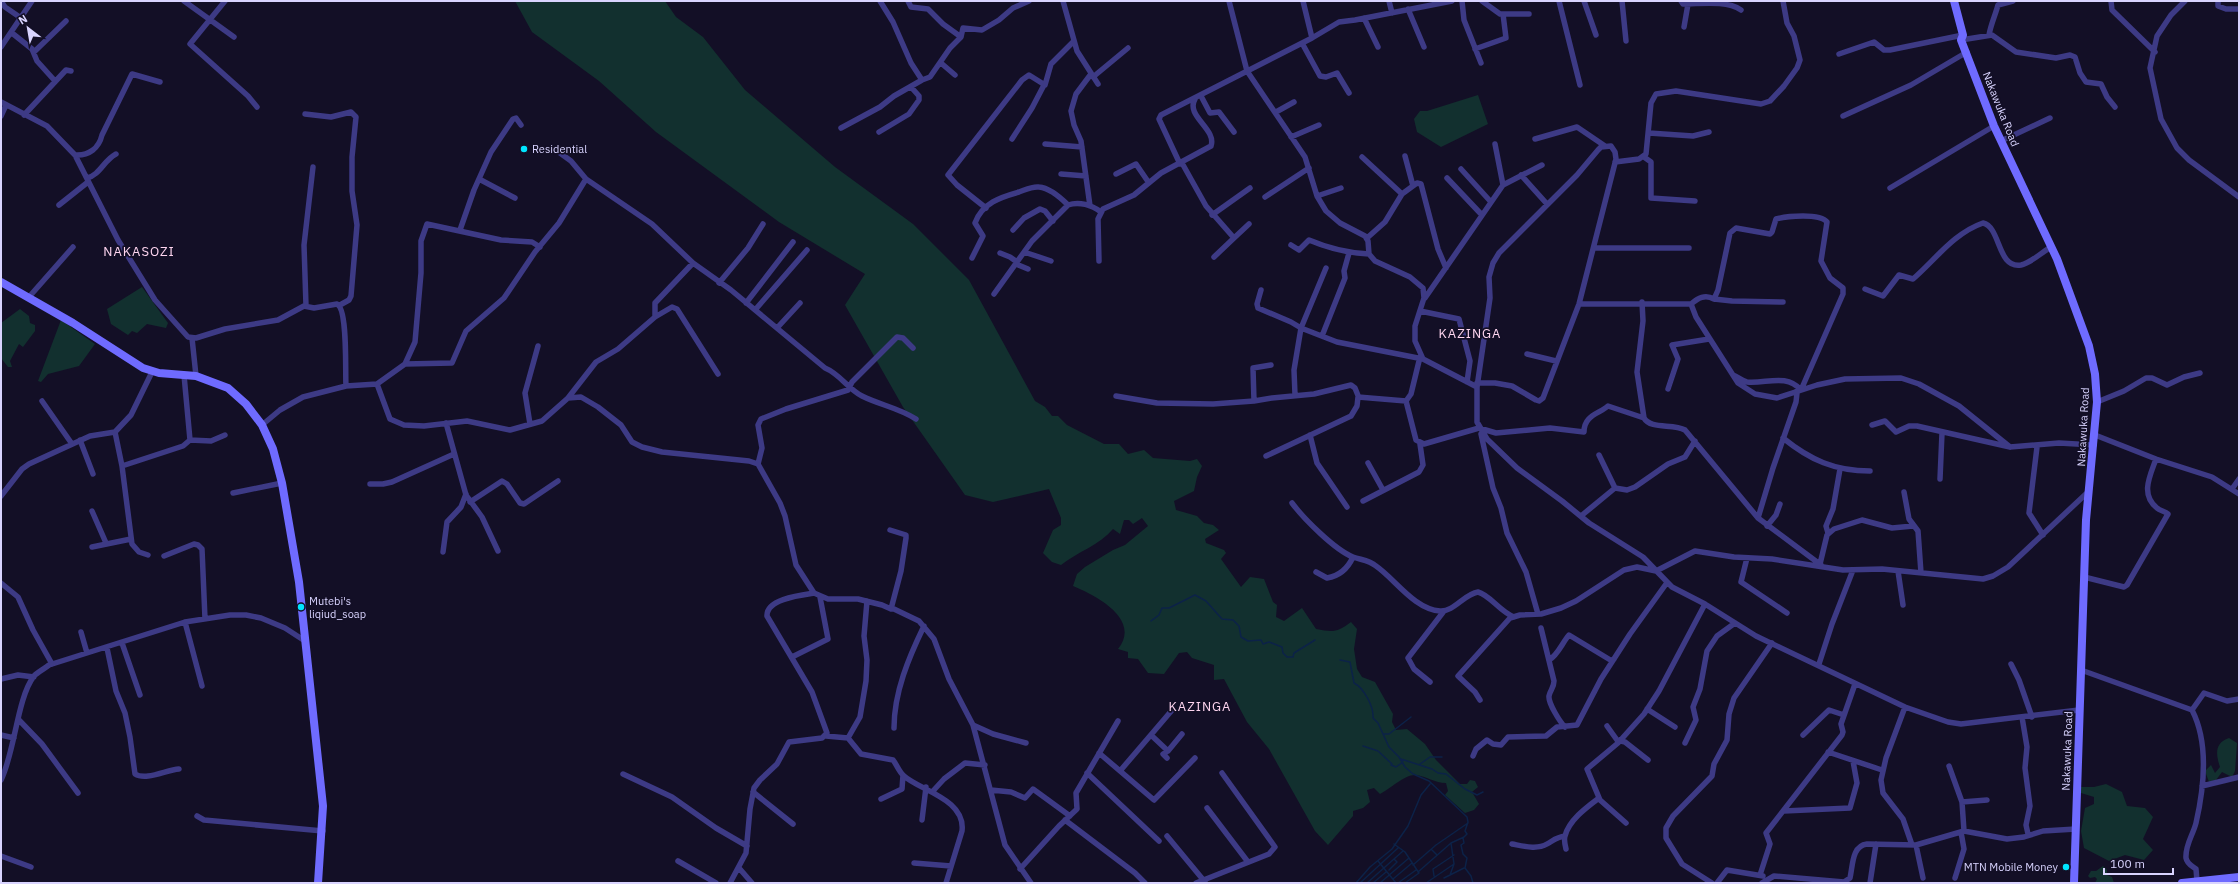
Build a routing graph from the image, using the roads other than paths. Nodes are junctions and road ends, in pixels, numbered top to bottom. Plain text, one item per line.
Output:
1 (1, 1) edge
2 (32, 1) edge
3 (184, 1) edge
4 (225, 1) edge
5 (880, 1) edge
6 (908, 1) edge
7 (1029, 1) edge
8 (1063, 1) edge
9 (1229, 1) edge
10 (1303, 1) edge
11 (1390, 1) edge
12 (1452, 1) edge
13 (1482, 1) edge
14 (1559, 1) edge
15 (1584, 1) edge
16 (1622, 1) edge
17 (1681, 1) edge
18 (1783, 1) edge
19 (1954, 1) edge
20 (2013, 1) edge
21 (2111, 1) edge
22 (2184, 1) edge
23 (2218, 1) edge
24 (1464, 2) edge
25 (1688, 4) junction
26 (1408, 9) junction
27 (2239, 9) edge
28 (1741, 10) dead end
29 (1392, 13) junction
30 (1503, 14) junction
31 (1529, 14) dead end
32 (21, 18) junction
33 (1364, 18) junction
34 (208, 19) junction
35 (66, 21) dead end
36 (1684, 27) dead end
37 (12, 33) junction
38 (1596, 35) dead end
39 (1989, 35) junction
40 (234, 37) dead end
41 (961, 37) junction
42 (1312, 38) junction
43 (1962, 38) junction
44 (1074, 41) junction
45 (1626, 41) dead end
46 (1302, 43) junction
47 (1, 47) edge
48 (1378, 47) dead end
49 (1424, 47) dead end
50 (1128, 48) dead end
51 (1475, 49) junction
52 (34, 52) junction
53 (1967, 52) junction
54 (2155, 52) junction
55 (1839, 54) dead end
56 (941, 63) junction
57 (1480, 63) dead end
58 (71, 71) dead end
59 (1247, 71) junction
60 (955, 75) dead end
61 (1092, 76) junction
62 (922, 80) junction
63 (55, 81) junction
64 (160, 82) dead end
65 (1098, 84) dead end
66 (1044, 85) junction
67 (1580, 85) dead end
68 (911, 87) junction
69 (1349, 93) dead end
70 (1201, 96) junction
71 (1194, 99) junction
72 (1294, 102) dead end
73 (4, 103) edge
74 (257, 107) dead end
75 (2115, 107) dead end
76 (1276, 112) junction
77 (306, 114) dead end
78 (24, 115) junction
79 (1, 116) edge
80 (1843, 116) dead end
81 (2050, 118) dead end
82 (521, 125) dead end
83 (1319, 125) dead end
84 (1994, 126) junction
85 (841, 128) dead end
86 (879, 132) dead end
87 (1234, 132) dead end
88 (1709, 132) dead end
89 (1649, 133) junction
90 (1291, 137) junction
91 (1012, 139) dead end
92 (1535, 139) dead end
93 (2001, 141) junction
94 (1045, 144) dead end
95 (1495, 144) dead end
96 (1605, 146) junction
97 (1082, 147) junction
98 (560, 153) dead end
99 (116, 154) dead end
100 (75, 155) junction
101 (1405, 156) dead end
102 (1362, 157) dead end
103 (1644, 157) junction
104 (1615, 162) junction
105 (1181, 164) junction
106 (1542, 165) dead end
107 (312, 167) dead end
108 (1309, 168) junction
109 (1461, 169) dead end
110 (1061, 174) dead end
111 (1116, 174) dead end
112 (1521, 174) junction
113 (1086, 176) junction
114 (1447, 178) dead end
115 (479, 179) junction
116 (88, 180) junction
117 (586, 180) junction
118 (1149, 183) junction
119 (1503, 185) junction
120 (1413, 186) junction
121 (1250, 188) dead end
122 (1341, 188) dead end
123 (1890, 188) dead end
124 (1402, 194) junction
125 (1318, 196) junction
126 (1265, 197) dead end
127 (2239, 197) edge
128 (515, 198) dead end
129 (1695, 201) dead end
130 (1491, 202) junction
131 (1547, 204) junction
132 (59, 205) dead end
133 (1068, 205) junction
134 (1090, 206) junction
135 (986, 208) junction
136 (1101, 212) junction
137 (1481, 214) junction
138 (1212, 215) junction
139 (1053, 221) junction
140 (764, 224) dead end
141 (1249, 224) dead end
142 (460, 230) junction
143 (1013, 230) dead end
144 (1234, 238) junction
145 (1367, 238) junction
146 (793, 242) dead end
147 (1291, 245) dead end
148 (2051, 246) junction
149 (540, 247) junction
150 (73, 248) dead end
151 (1594, 248) junction
152 (1689, 248) dead end
153 (807, 250) dead end
154 (1024, 252) junction
155 (1000, 253) dead end
156 (1349, 253) junction
157 (1369, 254) junction
158 (972, 258) dead end
159 (1214, 258) dead end
160 (1099, 261) dead end
161 (1051, 262) dead end
162 (692, 263) junction
163 (1016, 263) junction
164 (1326, 268) dead end
165 (1446, 268) junction
166 (1028, 269) dead end
167 (1, 282) edge
168 (719, 283) junction
169 (1865, 288) dead end
170 (1261, 290) dead end
171 (994, 294) dead end
172 (29, 297) junction
173 (1424, 298) junction
174 (1714, 299) junction
175 (1642, 302) junction
176 (1783, 302) dead end
177 (746, 303) junction
178 (800, 303) dead end
179 (340, 304) junction
180 (1580, 304) junction
181 (1691, 304) junction
182 (306, 306) junction
183 (755, 310) junction
184 (1420, 312) junction
185 (655, 317) junction
186 (777, 328) junction
187 (1301, 328) junction
188 (1322, 336) junction
189 (192, 338) junction
190 (1709, 339) junction
191 (538, 346) dead end
192 (913, 348) dead end
193 (1527, 354) dead end
194 (1421, 358) junction
195 (1556, 361) junction
196 (405, 364) junction
197 (1271, 366) dead end
198 (152, 372) junction
199 (2200, 373) dead end
200 (718, 374) dead end
201 (184, 375) junction
202 (1733, 375) junction
203 (196, 376) junction
204 (1467, 382) junction
205 (376, 384) junction
206 (1477, 385) junction
207 (346, 386) junction
208 (850, 387) junction
209 (1668, 389) dead end
210 (1801, 390) junction
211 (1795, 392) junction
212 (1295, 395) junction
213 (1116, 396) dead end
214 (568, 398) junction
215 (1359, 398) junction
216 (42, 401) dead end
217 (1406, 401) junction
218 (1254, 402) junction
219 (2097, 402) junction
220 (1644, 418) junction
221 (916, 419) dead end
222 (446, 423) junction
223 (530, 424) junction
224 (262, 425) junction
225 (1872, 425) dead end
226 (1479, 428) junction
227 (115, 432) junction
228 (1942, 433) junction
229 (225, 435) dead end
230 (1310, 435) junction
231 (2095, 435) junction
232 (1783, 438) junction
233 (80, 440) junction
234 (190, 440) junction
235 (1695, 441) junction
236 (72, 444) junction
237 (1420, 444) junction
238 (2094, 445) junction
239 (2037, 446) junction
240 (2010, 447) junction
241 (454, 454) junction
242 (1599, 454) dead end
243 (1266, 456) dead end
244 (2156, 459) junction
245 (1368, 463) dead end
246 (758, 464) junction
247 (122, 466) junction
248 (1840, 469) junction
249 (1870, 472) dead end
250 (93, 474) dead end
251 (1940, 479) dead end
252 (2239, 479) edge
253 (558, 481) dead end
254 (282, 483) junction
255 (370, 484) dead end
256 (1616, 488) junction
257 (1384, 490) junction
258 (2232, 490) junction
259 (1904, 492) dead end
260 (2088, 492) junction
261 (233, 493) dead end
262 (466, 494) junction
263 (2239, 494) edge
264 (1, 496) edge
265 (470, 502) junction
266 (1363, 502) dead end
267 (1292, 503) dead end
268 (1780, 504) dead end
269 (1347, 508) dead end
270 (92, 511) dead end
271 (1580, 516) junction
272 (1758, 518) junction
273 (1767, 526) junction
274 (1913, 526) junction
275 (890, 530) dead end
276 (1828, 533) junction
277 (2043, 535) junction
278 (131, 539) junction
279 (106, 543) junction
280 (92, 547) dead end
281 (498, 551) dead end
282 (443, 552) dead end
283 (148, 556) dead end
284 (164, 556) dead end
285 (1353, 557) junction
286 (1747, 558) junction
287 (1821, 565) junction
288 (1852, 570) junction
289 (1656, 571) junction
290 (1898, 571) junction
291 (1316, 572) dead end
292 (1921, 573) junction
293 (2084, 577) junction
294 (1, 583) edge
295 (1666, 584) junction
296 (814, 593) junction
297 (820, 597) junction
298 (867, 601) junction
299 (1705, 604) junction
300 (1903, 605) dead end
301 (891, 609) junction
302 (1444, 611) junction
303 (1538, 614) junction
304 (1786, 614) dead end
305 (1514, 617) junction
306 (205, 619) junction
307 (185, 622) junction
308 (1735, 623) junction
309 (924, 626) junction
310 (1541, 628) dead end
311 (81, 632) dead end
312 (305, 641) junction
313 (122, 643) junction
314 (1772, 643) junction
315 (107, 648) junction
316 (87, 653) junction
317 (792, 657) junction
318 (1614, 659) junction
319 (1549, 660) junction
320 (52, 664) junction
321 (1819, 664) junction
322 (2010, 664) dead end
323 (2081, 670) junction
324 (34, 677) junction
325 (1, 679) edge
326 (1430, 682) dead end
327 (1855, 684) junction
328 (202, 686) dead end
329 (140, 696) dead end
330 (2239, 699) edge
331 (1480, 700) dead end
332 (1905, 707) junction
333 (1173, 709) dead end
334 (1648, 709) junction
335 (2079, 710) junction
336 (2192, 710) junction
337 (1844, 715) junction
338 (2022, 717) junction
339 (2032, 717) junction
340 (19, 720) junction
341 (1118, 721) dead end
342 (973, 725) junction
343 (1607, 726) dead end
344 (1565, 727) junction
345 (1675, 727) dead end
346 (894, 728) dead end
347 (1182, 734) dead end
348 (1, 735) edge
349 (1151, 735) junction
350 (1803, 735) dead end
351 (826, 736) junction
352 (14, 738) junction
353 (848, 738) junction
354 (1620, 741) junction
355 (1026, 743) dead end
356 (1685, 743) dead end
357 (1828, 752) junction
358 (1099, 753) junction
359 (1473, 756) dead end
360 (1195, 758) dead end
361 (1648, 760) dead end
362 (1853, 761) junction
363 (985, 765) junction
364 (1949, 766) dead end
365 (180, 769) dead end
366 (1882, 770) junction
367 (1120, 771) junction
368 (1087, 773) junction
369 (1222, 773) dead end
370 (623, 774) dead end
371 (903, 775) junction
372 (2239, 777) edge
373 (1, 780) edge
374 (2202, 786) junction
375 (926, 787) junction
376 (991, 790) junction
377 (933, 791) junction
378 (752, 792) junction
379 (78, 793) dead end
380 (1599, 798) junction
381 (881, 799) dead end
382 (1987, 800) dead end
383 (1962, 802) junction
384 (1208, 808) dead end
385 (1784, 811) junction
386 (197, 816) dead end
387 (1068, 818) junction
388 (922, 820) dead end
389 (1626, 823) dead end
390 (793, 824) dead end
391 (2076, 829) junction
392 (322, 830) junction
393 (1962, 831) junction
394 (2028, 834) junction
395 (1167, 836) dead end
396 (1565, 836) junction
397 (1159, 841) dead end
398 (1512, 844) dead end
399 (1876, 844) junction
400 (1914, 845) junction
401 (747, 846) junction
402 (1566, 849) dead end
403 (1, 856) edge
404 (678, 861) dead end
405 (1248, 862) junction
406 (914, 863) dead end
407 (951, 866) junction
408 (31, 867) dead end
409 (740, 868) junction
410 (1020, 869) junction
411 (1760, 874) junction
412 (2239, 877) edge
413 (1923, 878) dead end
414 (1955, 878) dead end
415 (1849, 880) edge
416 (1204, 881) edge
417 (1764, 881) edge
418 (2197, 881) junction
419 (318, 883) edge
420 (716, 883) edge
421 (730, 883) edge
422 (752, 883) edge
423 (946, 883) edge
424 (1031, 883) edge
425 (1145, 883) edge
426 (1196, 883) edge
427 (1712, 883) edge
428 (1717, 883) edge
429 (1870, 883) edge
430 (2074, 883) edge
431 (2182, 883) edge

1 - 32 street
2 - 32 street
3 - 34 street
4 - 34 street
5 - 62 street
6 - 41 street
7 - 41 street
8 - 44 street
9 - 59 street
10 - 42 street
11 - 29 street
12 - 26 street
13 - 30 street
14 - 67 street
15 - 38 street
16 - 45 street
17 - 25 street
18 - 89 street
19 - 43 main road, Nakawuka Road
20 - 39 street
21 - 54 street
22 - 54 street
23 - 27 street
24 - 51 street
25 - 28 street
25 - 36 street
26 - 29 street
26 - 49 street
29 - 33 street
30 - 31 street
30 - 51 street
32 - 37 street
33 - 42 street
33 - 48 street
34 - 40 street
34 - 74 street
35 - 52 street
37 - 47 street
37 - 52 street
39 - 43 street
39 - 75 street
41 - 56 street
42 - 46 street
43 - 53 main road, Nakawuka Road
43 - 55 street
44 - 61 street
44 - 66 street
46 - 59 street
46 - 69 street
50 - 61 street
51 - 57 street
52 - 63 street
53 - 80 street
53 - 84 main road, Nakawuka Road
54 - 127 street
56 - 60 street
56 - 62 street
58 - 63 street
59 - 70 street
59 - 76 street
61 - 65 street
61 - 97 street
62 - 68 street
63 - 78 street
64 - 100 street
66 - 91 street
66 - 135 street
68 - 85 street
68 - 86 street
70 - 71 street
70 - 87 street
71 - 105 street
71 - 105 street
72 - 76 street
73 - 78 street
73 - 79 street
76 - 90 street
77 - 179 street
78 - 100 street
81 - 93 street
82 - 115 street
83 - 90 street
84 - 93 main road, Nakawuka Road
84 - 123 street
88 - 89 street
89 - 103 street
90 - 108 street
92 - 96 street
93 - 148 main road, Nakawuka Road
94 - 97 street
95 - 119 street
96 - 104 street
96 - 131 street
97 - 113 street
98 - 117 street
99 - 116 street
100 - 116 street
101 - 120 street
102 - 124 street
103 - 104 street
103 - 129 street
104 - 151 street
105 - 118 street
105 - 138 street
106 - 112 street
107 - 182 street
108 - 125 street
108 - 126 street
109 - 130 street
110 - 113 street
111 - 118 street
112 - 119 street
112 - 131 street
113 - 134 street
114 - 137 street
115 - 128 street
115 - 142 street
116 - 132 street
116 - 189 street
117 - 149 street
117 - 162 street
118 - 136 street
119 - 130 street
120 - 124 street
120 - 165 street
121 - 138 street
122 - 125 street
124 - 145 street
125 - 145 street
130 - 137 street
131 - 206 street
133 - 134 street
133 - 135 street
133 - 139 street
134 - 136 street
135 - 158 street
136 - 160 street
137 - 165 street
138 - 144 street
139 - 143 street
139 - 154 street
140 - 168 street
141 - 144 street
142 - 149 street
142 - 196 street
144 - 159 street
145 - 157 street
146 - 177 street
147 - 156 street
148 - 169 street
148 - 219 main road, Nakawuka Road
149 - 196 street
150 - 172 street
151 - 152 street
151 - 180 street
153 - 183 street
154 - 161 street
154 - 163 street
155 - 163 street
156 - 157 street
156 - 188 street
157 - 173 street
162 - 168 street
162 - 185 street
163 - 166 street
163 - 171 street
164 - 187 street
165 - 173 street
167 - 172 main road
168 - 177 street
170 - 187 street
172 - 198 main road
173 - 184 street
174 - 176 street
174 - 181 street
174 - 210 street
175 - 180 street
175 - 181 street
175 - 220 street
177 - 183 street
178 - 186 street
179 - 182 street
179 - 207 street
180 - 195 street
181 - 190 street
182 - 189 street
183 - 186 street
184 - 194 street
184 - 204 street
185 - 200 street
185 - 214 street
186 - 208 street
187 - 188 street
187 - 212 street
188 - 194 street
189 - 203 street
190 - 202 street
190 - 209 street
191 - 223 street
192 - 208 street
193 - 195 street
194 - 204 street
194 - 217 street
195 - 206 street
196 - 205 street
197 - 218 street
198 - 201 main road
198 - 227 street
199 - 219 street
201 - 203 main road
201 - 234 street
202 - 210 street
202 - 211 street
203 - 224 main road
204 - 206 street
205 - 207 street
205 - 222 street
206 - 226 street
207 - 224 street
208 - 221 street
208 - 246 street
210 - 211 street
210 - 240 street
211 - 232 street
212 - 215 street
212 - 218 street
213 - 218 street
214 - 223 street
214 - 246 street
215 - 217 street
215 - 230 street
216 - 236 street
217 - 237 street
219 - 231 main road, Nakawuka Road
220 - 226 street
220 - 235 street
222 - 223 street
222 - 241 street
224 - 254 main road
225 - 228 street
226 - 237 street
226 - 271 street
226 - 303 street
227 - 233 street
227 - 247 street
228 - 240 street
228 - 251 street
229 - 234 street
230 - 243 street
230 - 269 street
231 - 238 main road, Nakawuka Road
231 - 244 street
232 - 248 street
232 - 272 street
233 - 236 street
233 - 250 street
234 - 247 street
235 - 256 street
235 - 272 street
236 - 264 street
237 - 257 street
238 - 239 street
238 - 260 main road, Nakawuka Road
239 - 240 street
239 - 277 street
241 - 255 street
241 - 262 street
242 - 256 street
244 - 258 street
244 - 293 street
245 - 257 street
246 - 296 street
247 - 278 street
248 - 249 street
248 - 276 street
252 - 258 street
253 - 265 street
254 - 261 street
254 - 312 main road
256 - 271 street
257 - 266 street
258 - 263 street
259 - 274 street
260 - 277 street
260 - 293 main road, Nakawuka Road
262 - 265 street
262 - 282 street
265 - 281 street
267 - 285 street
268 - 273 street
270 - 279 street
271 - 289 street
272 - 273 street
273 - 287 street
274 - 276 street
274 - 292 street
275 - 301 street
276 - 287 street
277 - 292 street
278 - 279 street
278 - 283 street
279 - 280 street
284 - 306 street
285 - 291 street
285 - 302 street
286 - 287 street
286 - 289 street
286 - 304 street
287 - 288 street
288 - 290 street
288 - 321 street
289 - 295 street
289 - 303 street
290 - 292 street
290 - 300 street
293 - 323 main road, Nakawuka Road
294 - 320 street
295 - 299 street
295 - 318 street
296 - 297 street
296 - 317 street
297 - 298 street
297 - 317 street
298 - 301 street
298 - 353 street
299 - 308 street
299 - 334 street
301 - 309 street
302 - 305 street
302 - 326 street
303 - 305 street
305 - 331 street
306 - 307 street
306 - 312 street
307 - 313 street
307 - 328 street
308 - 314 street
308 - 356 street
309 - 342 street
309 - 346 street
310 - 319 street
311 - 316 street
312 - 392 main road
313 - 315 street
313 - 329 street
314 - 321 street
314 - 427 street
315 - 316 street
315 - 365 street
316 - 320 street
317 - 351 street
318 - 319 street
318 - 344 street
319 - 344 street
320 - 324 street
321 - 327 street
322 - 339 street
323 - 335 main road, Nakawuka Road
323 - 336 street
324 - 325 street
324 - 340 street
327 - 332 street
327 - 337 street
330 - 336 street
332 - 338 street
332 - 366 street
333 - 349 street
334 - 345 street
334 - 354 street
335 - 339 street
335 - 391 main road, Nakawuka Road
336 - 374 street
337 - 350 street
337 - 357 street
338 - 339 street
338 - 394 street
340 - 352 street
340 - 379 street
341 - 358 street
342 - 355 street
342 - 363 street
343 - 354 street
344 - 359 street
347 - 349 street
348 - 352 street
349 - 367 street
351 - 353 street
351 - 378 street
352 - 373 street
353 - 371 street
354 - 361 street
354 - 380 street
357 - 362 street
357 - 385 street
358 - 367 street
358 - 368 street
360 - 367 street
362 - 366 street
362 - 385 street
363 - 376 street
363 - 377 street
364 - 383 street
366 - 400 street
368 - 387 street
368 - 397 street
369 - 405 street
370 - 401 street
371 - 375 street
371 - 381 street
372 - 374 street
374 - 418 street
375 - 377 street
375 - 388 street
376 - 387 street
376 - 410 street
377 - 407 street
378 - 390 street
378 - 401 street
380 - 389 street
380 - 396 street
382 - 383 street
383 - 393 street
384 - 405 street
385 - 411 street
386 - 392 street
387 - 410 street
387 - 425 street
391 - 394 street
391 - 430 main road, Nakawuka Road
392 - 419 main road
393 - 394 street
393 - 400 street
393 - 414 street
395 - 416 street
396 - 398 street
396 - 402 street
399 - 400 street
399 - 415 street
399 - 429 street
400 - 413 street
401 - 409 street
403 - 408 street
404 - 420 street
405 - 416 street
406 - 407 street
407 - 423 street
409 - 421 street
409 - 422 street
410 - 424 street
411 - 417 street
411 - 428 street
412 - 418 main road
415 - 417 street
416 - 426 street
418 - 431 main road

